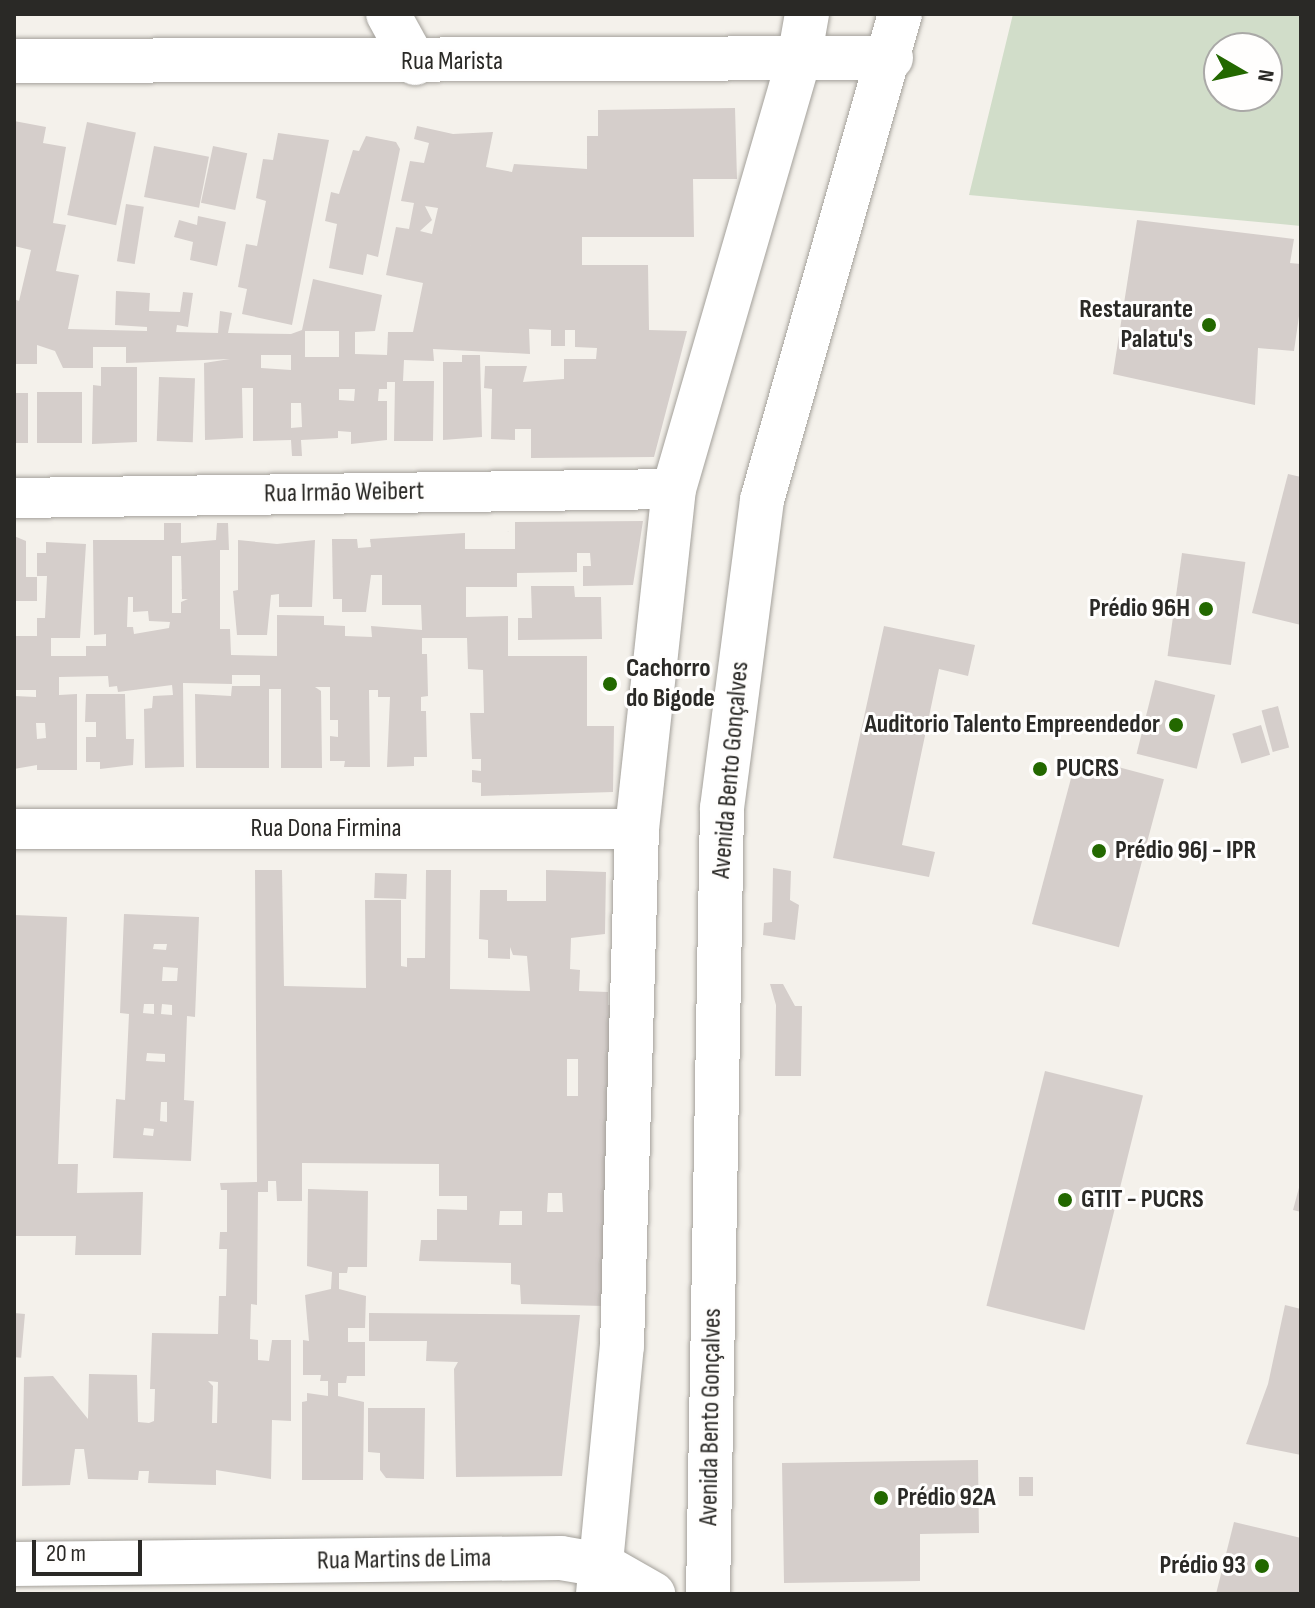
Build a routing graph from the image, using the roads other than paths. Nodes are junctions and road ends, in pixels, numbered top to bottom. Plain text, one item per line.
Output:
1 (388, 14) edge
2 (807, 14) edge
3 (900, 14) edge
4 (891, 58) junction
5 (799, 59) junction
6 (14, 61) edge
7 (415, 63) junction
8 (674, 489) junction
9 (14, 498) edge
10 (14, 829) edge
11 (637, 829) junction
12 (14, 1564) edge
13 (600, 1580) edge
14 (653, 1594) edge
15 (708, 1594) edge

1 - 7 main road
2 - 5 main road
3 - 4 main road, Avenida Bento Gonçalves
4 - 5 main road, Rua Marista
4 - 15 main road, Avenida Bento Gonçalves
5 - 7 main road, Rua Marista
5 - 8 main road
6 - 7 main road, Rua Marista
8 - 9 street, Rua Irmão Weibert
8 - 11 main road
10 - 11 street, Rua Dona Firmina
11 - 13 main road
12 - 13 main road, Rua Martins de Lima
13 - 14 main road, Rua Martins de Lima

